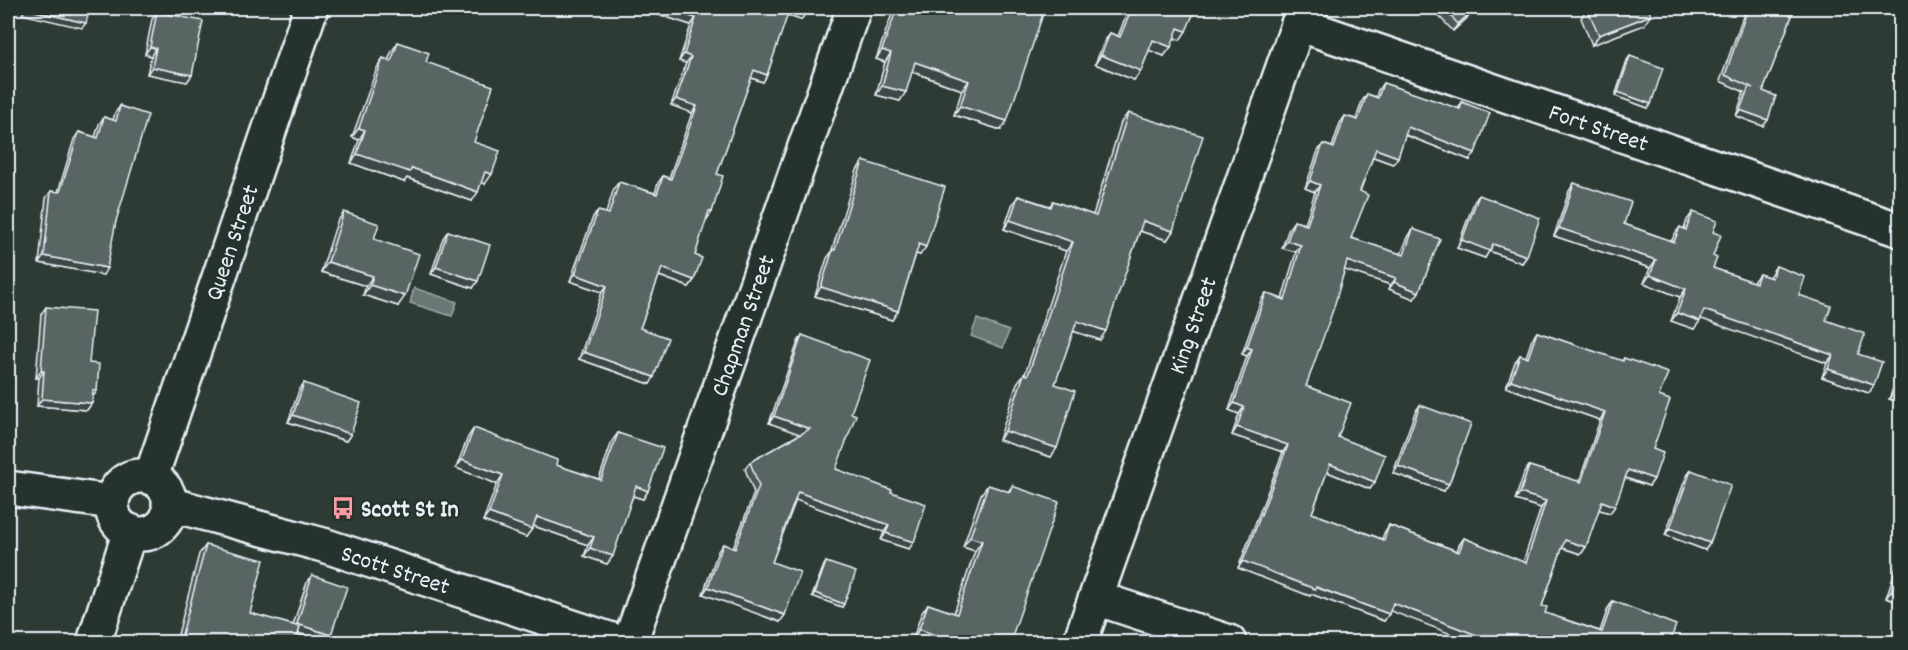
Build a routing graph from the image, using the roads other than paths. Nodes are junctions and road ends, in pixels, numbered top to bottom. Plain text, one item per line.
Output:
1 (311, 8) edge
2 (854, 8) edge
3 (1301, 16) edge
4 (1900, 231) edge
5 (151, 477) junction
6 (8, 488) edge
7 (112, 502) junction
8 (170, 504) junction
9 (130, 531) junction
10 (1096, 597) junction
11 (94, 642) edge
12 (618, 642) edge
13 (630, 642) edge
14 (1080, 642) edge
15 (1229, 642) edge

1 - 5 street, Queen Street
2 - 13 street, Chapman Street
3 - 4 street, Fort Street
3 - 10 street, King Street
5 - 7 street
5 - 8 street
6 - 7 street
7 - 9 street
8 - 9 street
8 - 12 street, Scott Street
9 - 11 street
10 - 14 street, King Street
10 - 15 street

